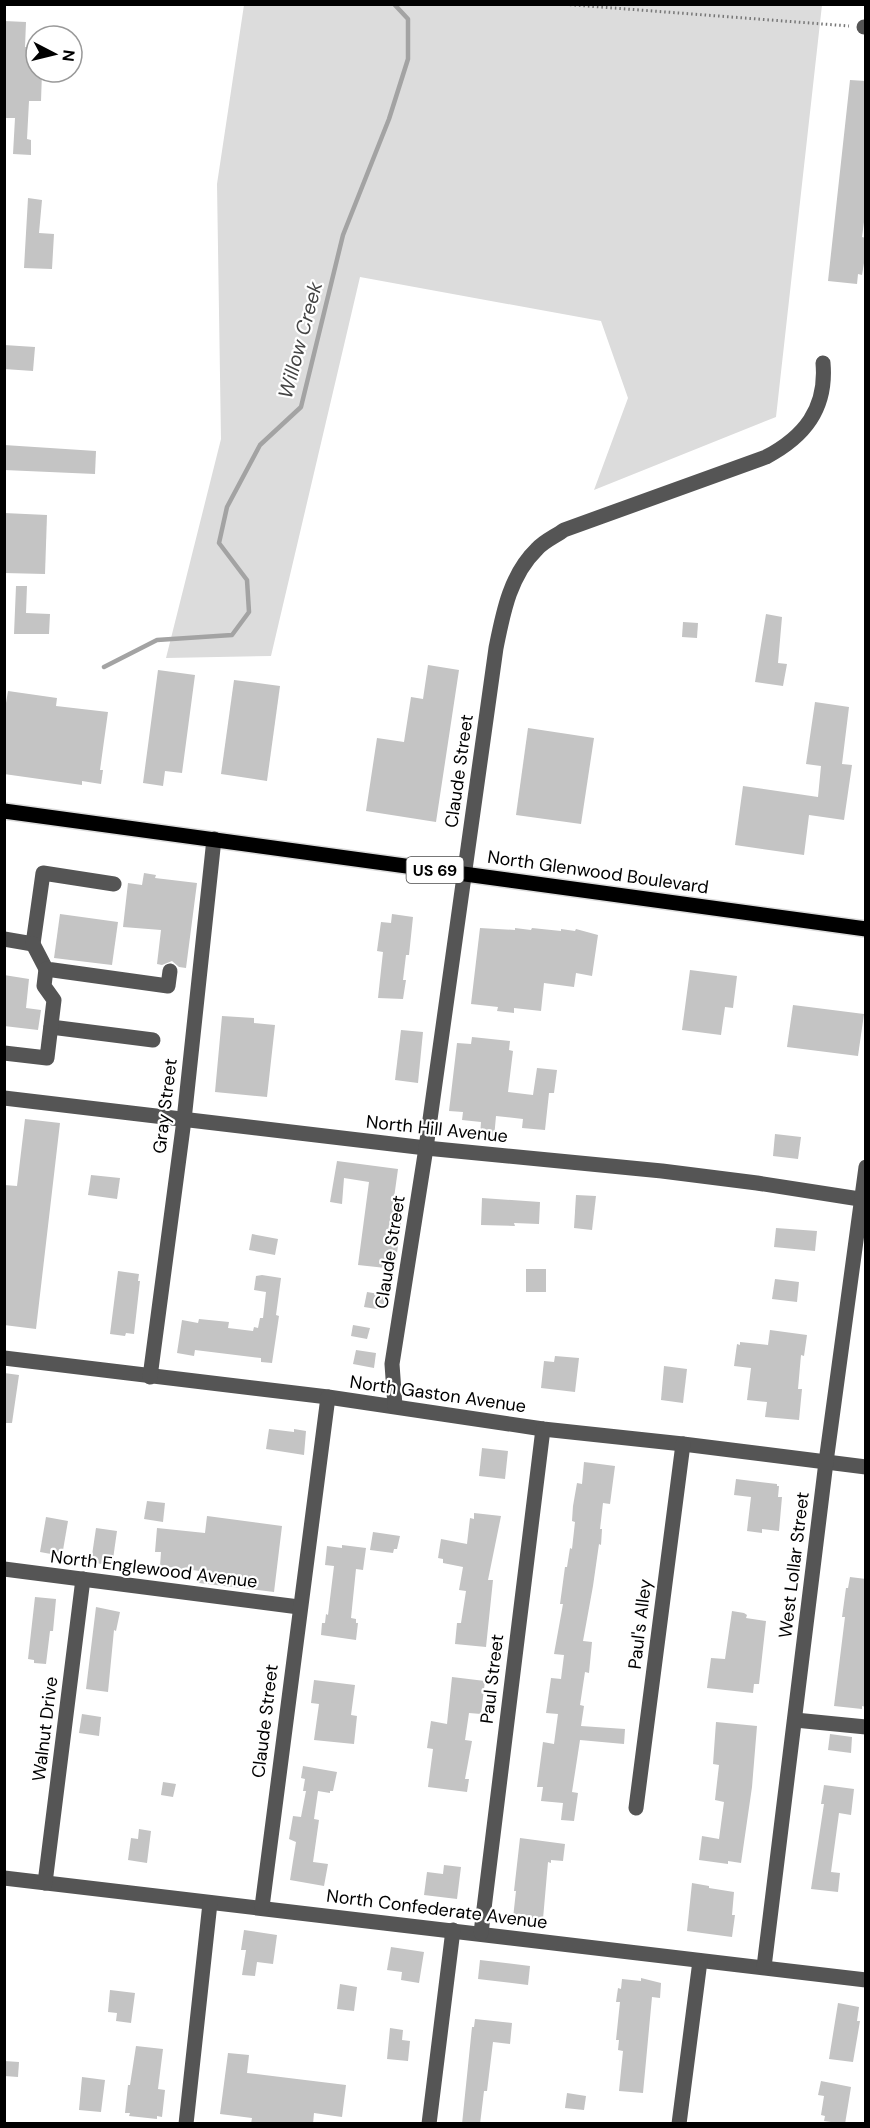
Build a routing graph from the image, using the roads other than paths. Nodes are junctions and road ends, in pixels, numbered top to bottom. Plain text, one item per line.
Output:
1 (823, 363) dead end
2 (4, 811) edge
3 (214, 839) junction
4 (464, 874) junction
5 (114, 884) dead end
6 (866, 929) edge
7 (4, 939) edge
8 (33, 944) junction
9 (46, 969) junction
10 (170, 971) dead end
11 (51, 1027) junction
12 (153, 1040) dead end
13 (4, 1053) edge
14 (4, 1098) edge
15 (184, 1120) junction
16 (426, 1148) junction
17 (866, 1167) edge
18 (863, 1199) edge
19 (4, 1358) edge
20 (150, 1377) junction
21 (328, 1397) junction
22 (395, 1406) junction
23 (543, 1429) junction
24 (683, 1444) junction
25 (826, 1462) junction
26 (866, 1467) edge
27 (4, 1569) edge
28 (83, 1579) junction
29 (299, 1607) junction
30 (795, 1720) junction
31 (866, 1727) edge
32 (636, 1808) dead end
33 (4, 1878) edge
34 (45, 1883) junction
35 (210, 1903) junction
36 (262, 1907) junction
37 (453, 1930) junction
38 (481, 1933) junction
39 (700, 1961) junction
40 (764, 1967) junction
41 (866, 1980) edge
42 (186, 2124) edge
43 (429, 2124) edge
44 (679, 2124) edge

1 - 4 street, Claude Street
2 - 3 main road, North Glenwood Boulevard / US 69
3 - 4 main road, North Glenwood Boulevard / US 69
3 - 15 street, Gray Street
4 - 6 main road, North Glenwood Boulevard / US 69
4 - 16 street, Claude Street
5 - 8 street
7 - 8 street
8 - 9 street
9 - 10 street
9 - 11 street
11 - 12 street
11 - 13 street
14 - 15 street, North Hill Avenue
15 - 16 street, North Hill Avenue
15 - 20 street, Gray Street
16 - 18 street, North Hill Avenue
16 - 22 street, Claude Street
17 - 18 street, West Lollar Street
18 - 25 street, West Lollar Street
19 - 20 street, North Gaston Avenue
20 - 21 street, North Gaston Avenue
21 - 22 street, North Gaston Avenue
21 - 29 street, Claude Street
22 - 23 street, North Gaston Avenue
23 - 24 street, North Gaston Avenue
23 - 38 street, Paul Street
24 - 25 street, North Gaston Avenue
24 - 32 street, Paul's Alley
25 - 26 street, North Gaston Avenue
25 - 30 street, West Lollar Street
27 - 28 street, North Englewood Avenue
28 - 29 street, North Englewood Avenue
28 - 34 street, Walnut Drive
29 - 36 street, Claude Street
30 - 31 street
30 - 40 street, West Lollar Street
33 - 34 street, North Confederate Avenue
34 - 35 street, North Confederate Avenue
35 - 36 street, North Confederate Avenue
35 - 42 street
36 - 37 street, North Confederate Avenue
37 - 38 street, North Confederate Avenue
37 - 43 street
38 - 39 street, North Confederate Avenue
39 - 40 street, North Confederate Avenue
39 - 44 street
40 - 41 street, North Confederate Avenue

